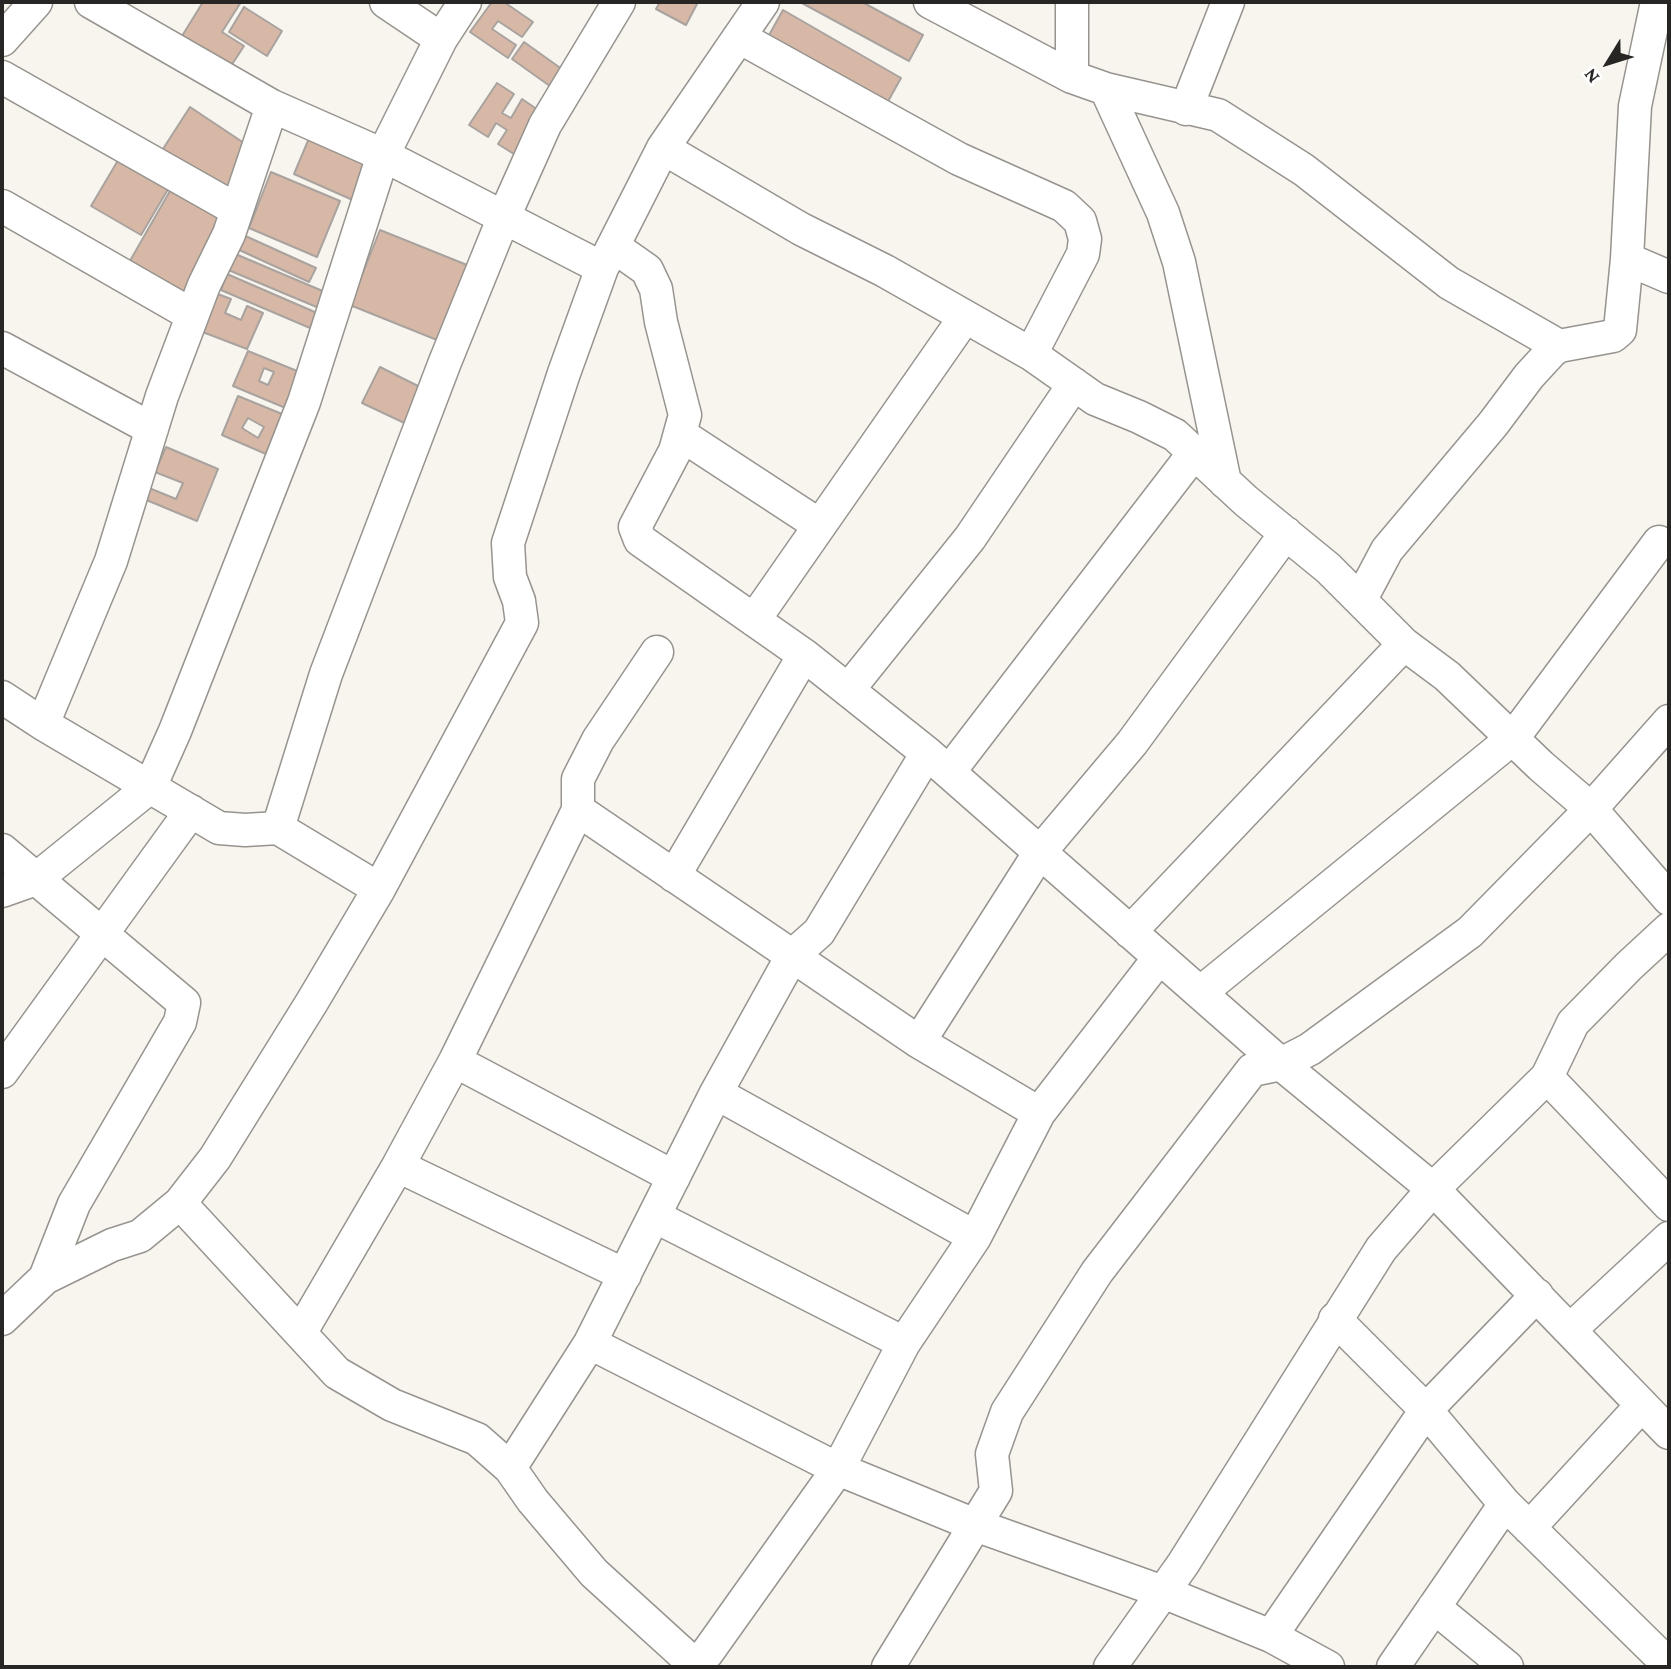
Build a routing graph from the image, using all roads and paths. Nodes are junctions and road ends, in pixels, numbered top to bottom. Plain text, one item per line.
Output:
1 (36, 2) edge
2 (386, 2) edge
3 (465, 2) edge
4 (619, 2) edge
5 (763, 2) edge
6 (930, 2) edge
7 (1072, 2) edge
8 (1228, 2) edge
9 (1657, 2) edge
10 (103, 5) edge
11 (739, 37) junction
12 (440, 39) junction
13 (2, 40) edge
14 (2, 77) edge
15 (1072, 77) junction
16 (1106, 89) junction
17 (272, 106) junction
18 (1186, 109) junction
19 (663, 148) junction
20 (383, 156) junction
21 (2, 206) edge
22 (237, 210) junction
23 (502, 219) junction
24 (607, 257) junction
25 (1627, 259) junction
26 (1669, 277) edge
27 (192, 315) junction
28 (965, 317) junction
29 (1559, 346) junction
30 (2, 348) edge
31 (1031, 354) junction
32 (1074, 384) junction
33 (152, 429) junction
34 (680, 434) junction
35 (1194, 453) junction
36 (1225, 482) junction
37 (819, 525) junction
38 (1286, 533) junction
39 (1659, 542) dead end
40 (1360, 599) junction
41 (754, 620) junction
42 (1404, 644) junction
43 (657, 652) dead end
44 (804, 655) junction
45 (848, 690) junction
46 (2, 697) edge
47 (1669, 721) edge
48 (43, 724) junction
49 (1513, 738) junction
50 (938, 762) junction
51 (150, 787) junction
52 (1591, 809) junction
53 (578, 810) junction
54 (191, 811) junction
55 (278, 828) junction
56 (2, 850) edge
57 (1040, 852) junction
58 (674, 876) junction
59 (36, 879) junction
60 (379, 889) junction
61 (2, 891) edge
62 (1669, 899) edge
63 (1669, 929) edge
64 (1130, 932) junction
65 (102, 934) junction
66 (792, 956) junction
67 (1159, 957) junction
68 (1200, 993) junction
69 (919, 1042) junction
70 (455, 1061) junction
71 (1281, 1064) junction
72 (2, 1072) edge
73 (1546, 1077) junction
74 (716, 1093) junction
75 (1039, 1113) junction
76 (398, 1166) junction
77 (674, 1177) junction
78 (1433, 1189) junction
79 (180, 1203) junction
80 (1669, 1205) edge
81 (654, 1216) junction
82 (975, 1237) junction
83 (1669, 1238) edge
84 (625, 1275) junction
85 (45, 1278) junction
86 (1537, 1295) junction
87 (2, 1318) edge
88 (1335, 1319) junction
89 (1570, 1330) junction
90 (301, 1332) junction
91 (590, 1343) junction
92 (904, 1343) junction
93 (1642, 1405) junction
94 (1426, 1410) junction
95 (1669, 1433) edge
96 (510, 1468) junction
97 (838, 1469) junction
98 (1505, 1504) junction
99 (975, 1525) junction
100 (1529, 1528) junction
101 (1163, 1592) junction
102 (1434, 1607) junction
103 (1271, 1636) junction
104 (1663, 1646) edge
105 (693, 1666) edge
106 (888, 1667) edge
107 (1110, 1667) edge
108 (1328, 1667) edge
109 (1393, 1667) edge
110 (1507, 1667) edge

1 - 13 street
2 - 12 street
3 - 12 street
4 - 23 street
5 - 11 street
6 - 15 street
7 - 15 street
8 - 18 street
9 - 25 street
10 - 17 street
11 - 19 street
11 - 31 street
12 - 20 street
14 - 22 street
15 - 16 street
16 - 18 street
16 - 36 street
17 - 20 street
17 - 22 street
18 - 29 street
19 - 24 street
19 - 28 street
20 - 23 street
20 - 51 street
21 - 27 street
22 - 27 street
23 - 24 street
23 - 55 street
24 - 34 street
24 - 60 street
25 - 26 street
25 - 29 street
27 - 33 street
28 - 31 street
28 - 37 street
29 - 40 street
30 - 33 street
31 - 32 street
32 - 35 street
32 - 45 street
33 - 48 street
34 - 37 street
34 - 41 street
35 - 36 street
35 - 50 street
36 - 38 street
37 - 41 street
38 - 40 street
38 - 57 street
39 - 49 street
40 - 42 street
41 - 44 street
42 - 49 street
42 - 64 street
43 - 53 street
44 - 45 street
44 - 58 street
45 - 50 street
46 - 48 street
47 - 52 street
48 - 51 street
49 - 52 street
49 - 68 street
50 - 57 street
50 - 66 street
51 - 54 street
51 - 59 street
52 - 62 street
52 - 71 street
53 - 58 street
53 - 70 street
54 - 55 street
54 - 65 street
55 - 60 street
56 - 59 street
57 - 64 street
57 - 69 street
58 - 66 street
59 - 61 street
59 - 65 street
60 - 79 street
63 - 73 street
64 - 67 street
65 - 72 street
65 - 85 street
66 - 69 street
66 - 74 street
67 - 68 street
67 - 75 street
68 - 71 street
69 - 75 street
70 - 76 street
70 - 77 street
71 - 78 street
71 - 99 street
73 - 78 street
73 - 80 street
74 - 77 street
74 - 82 street
75 - 82 street
76 - 84 street
76 - 90 street
77 - 81 street
78 - 86 street
78 - 88 street
79 - 85 street
79 - 90 street
81 - 84 street
81 - 92 street
82 - 92 street
83 - 89 street
84 - 91 street
85 - 87 street
86 - 89 street
86 - 94 street
88 - 94 street
88 - 101 street
89 - 93 street
90 - 96 street
91 - 96 street
91 - 97 street
92 - 97 street
93 - 95 street
93 - 100 street
94 - 98 street
94 - 103 street
96 - 105 street
97 - 99 street
97 - 105 street
98 - 100 street
98 - 102 street
99 - 101 street
99 - 106 street
100 - 104 street
101 - 103 street
101 - 107 street
102 - 109 street
102 - 110 street
103 - 108 street

